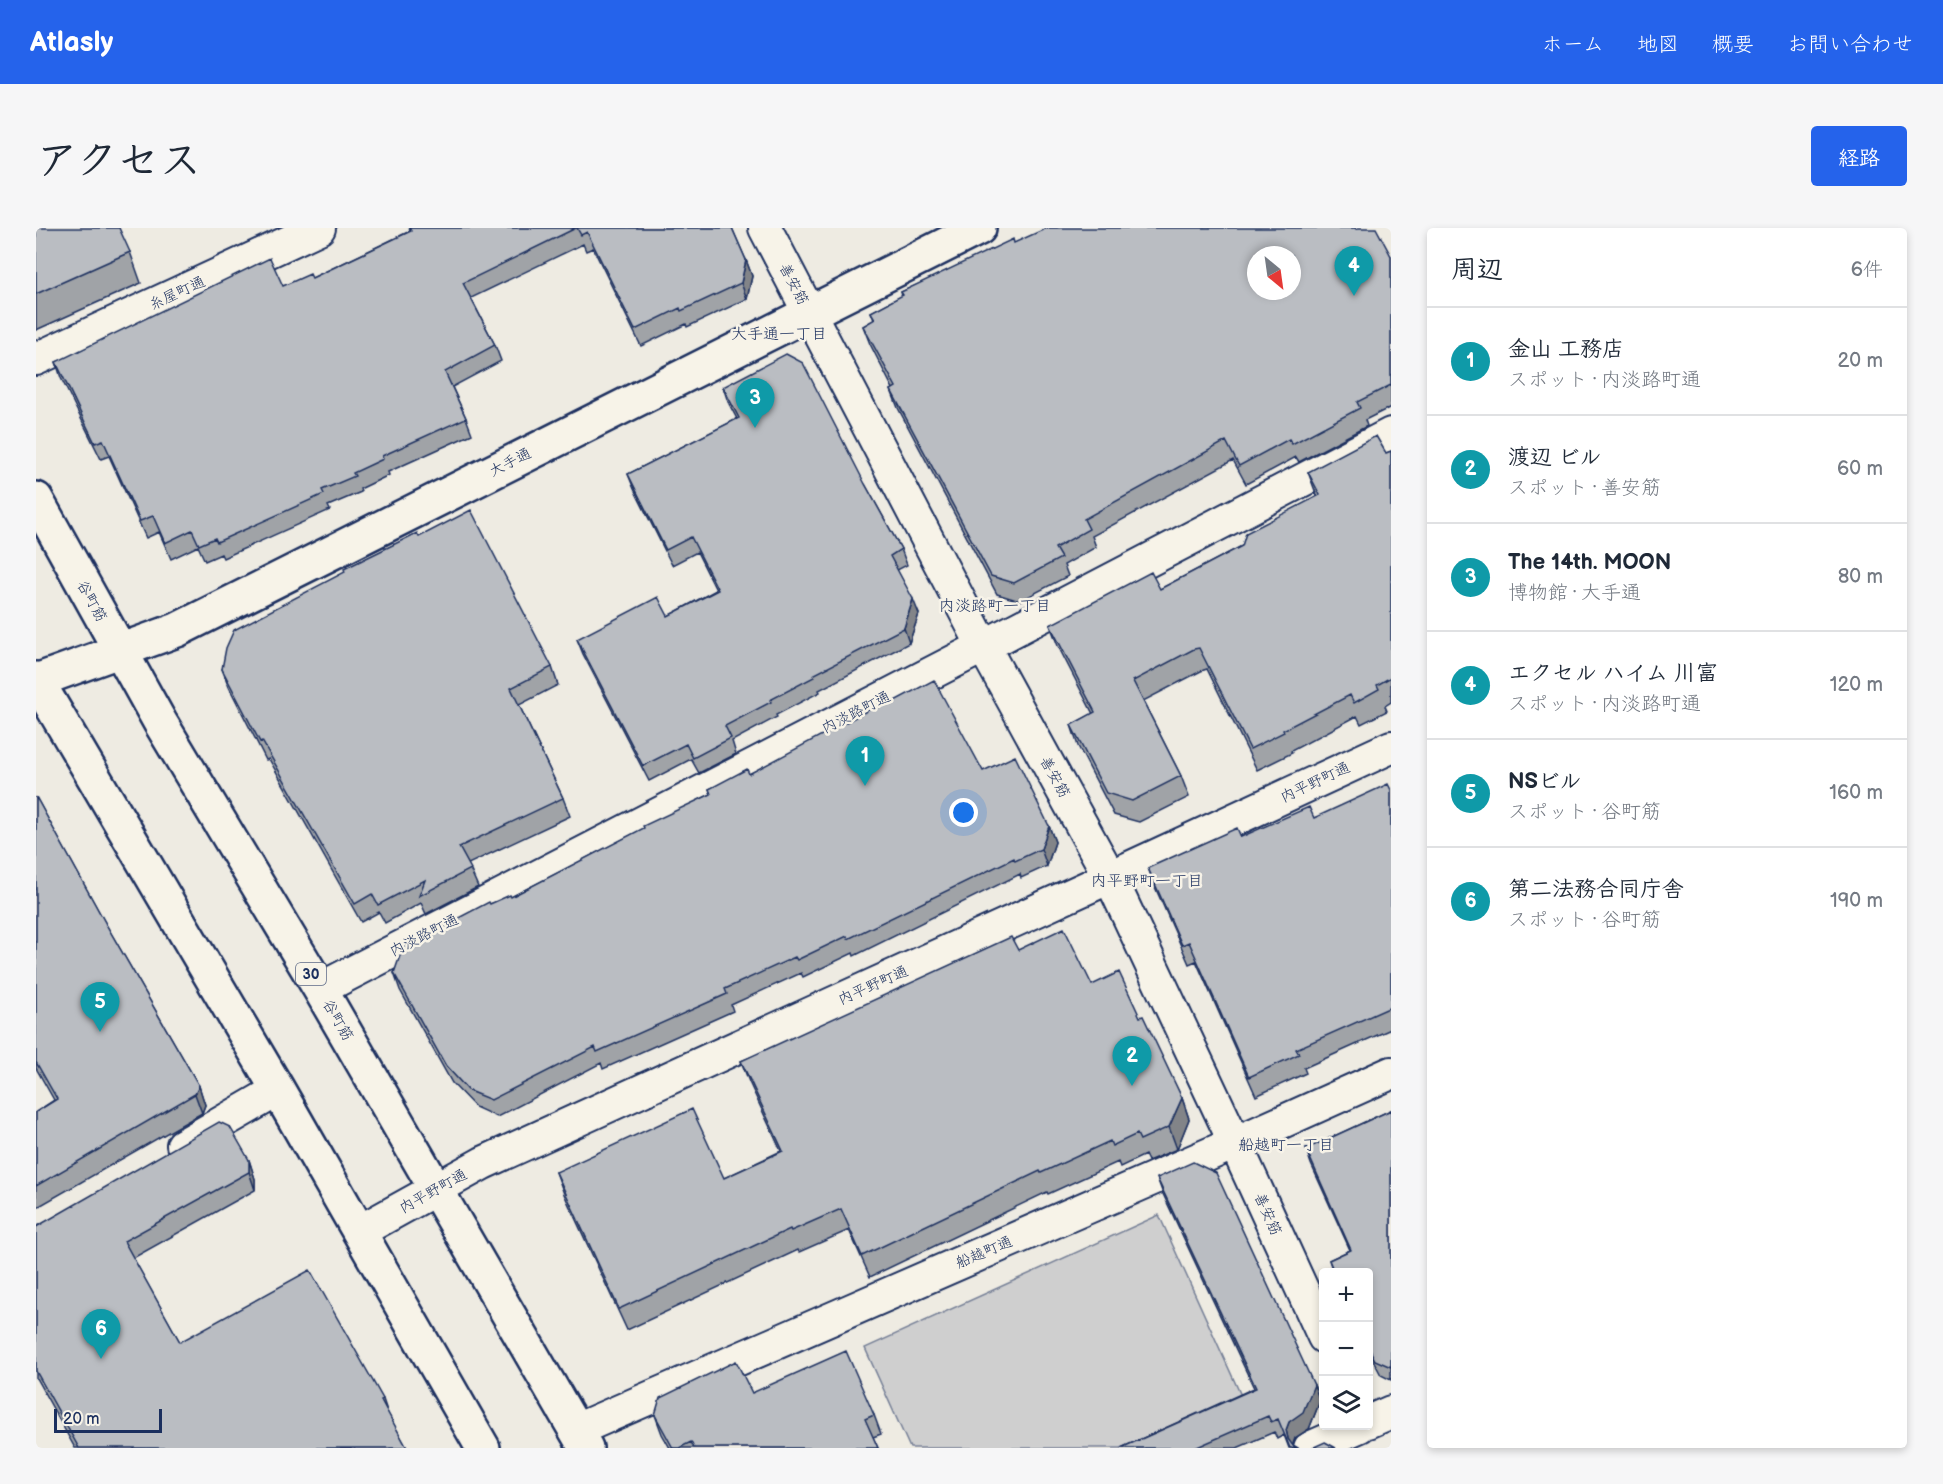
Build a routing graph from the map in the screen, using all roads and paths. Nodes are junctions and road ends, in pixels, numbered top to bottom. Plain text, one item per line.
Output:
1 (319, 228) edge
2 (765, 228) edge
3 (979, 228) edge
4 (809, 312) junction
5 (36, 359) edge
6 (1391, 434) edge
7 (36, 499) edge
8 (984, 646) junction
9 (120, 651) junction
10 (36, 681) edge
11 (1391, 747) edge
12 (1110, 877) junction
13 (320, 989) junction
14 (1391, 1073) edge
15 (278, 1090) junction
16 (1235, 1143) junction
17 (158, 1159) edge
18 (437, 1189) junction
19 (360, 1231) junction
20 (1319, 1328) edge
21 (1391, 1412) edge
22 (1373, 1420) edge
23 (1351, 1430) edge
24 (1365, 1430) edge
25 (581, 1439) edge
26 (483, 1448) edge
27 (1310, 1448) edge
28 (1374, 1448) edge

1 - 5 street, 糸屋町通
2 - 4 street, 善安筋
3 - 4 main road, 大手通
4 - 8 street, 善安筋
4 - 9 main road, 大手通
6 - 8 street, 内淡路町通
7 - 9 main road, 谷町筋 / 30
8 - 12 street, 善安筋
8 - 13 street, 内淡路町通
9 - 10 main road, 大手通
9 - 13 main road, 谷町筋 / 30
10 - 15 main road
11 - 12 street, 内平野町通
12 - 16 street, 善安筋
12 - 18 street, 内平野町通
13 - 18 main road, 谷町筋 / 30
14 - 16 street, 船越町通
15 - 17 street
15 - 19 main road
16 - 20 street, 善安筋
16 - 25 street, 船越町通
18 - 19 street, 内平野町通
18 - 25 main road, 谷町筋 / 30
19 - 26 main road
21 - 22 street
23 - 27 street
24 - 28 street

